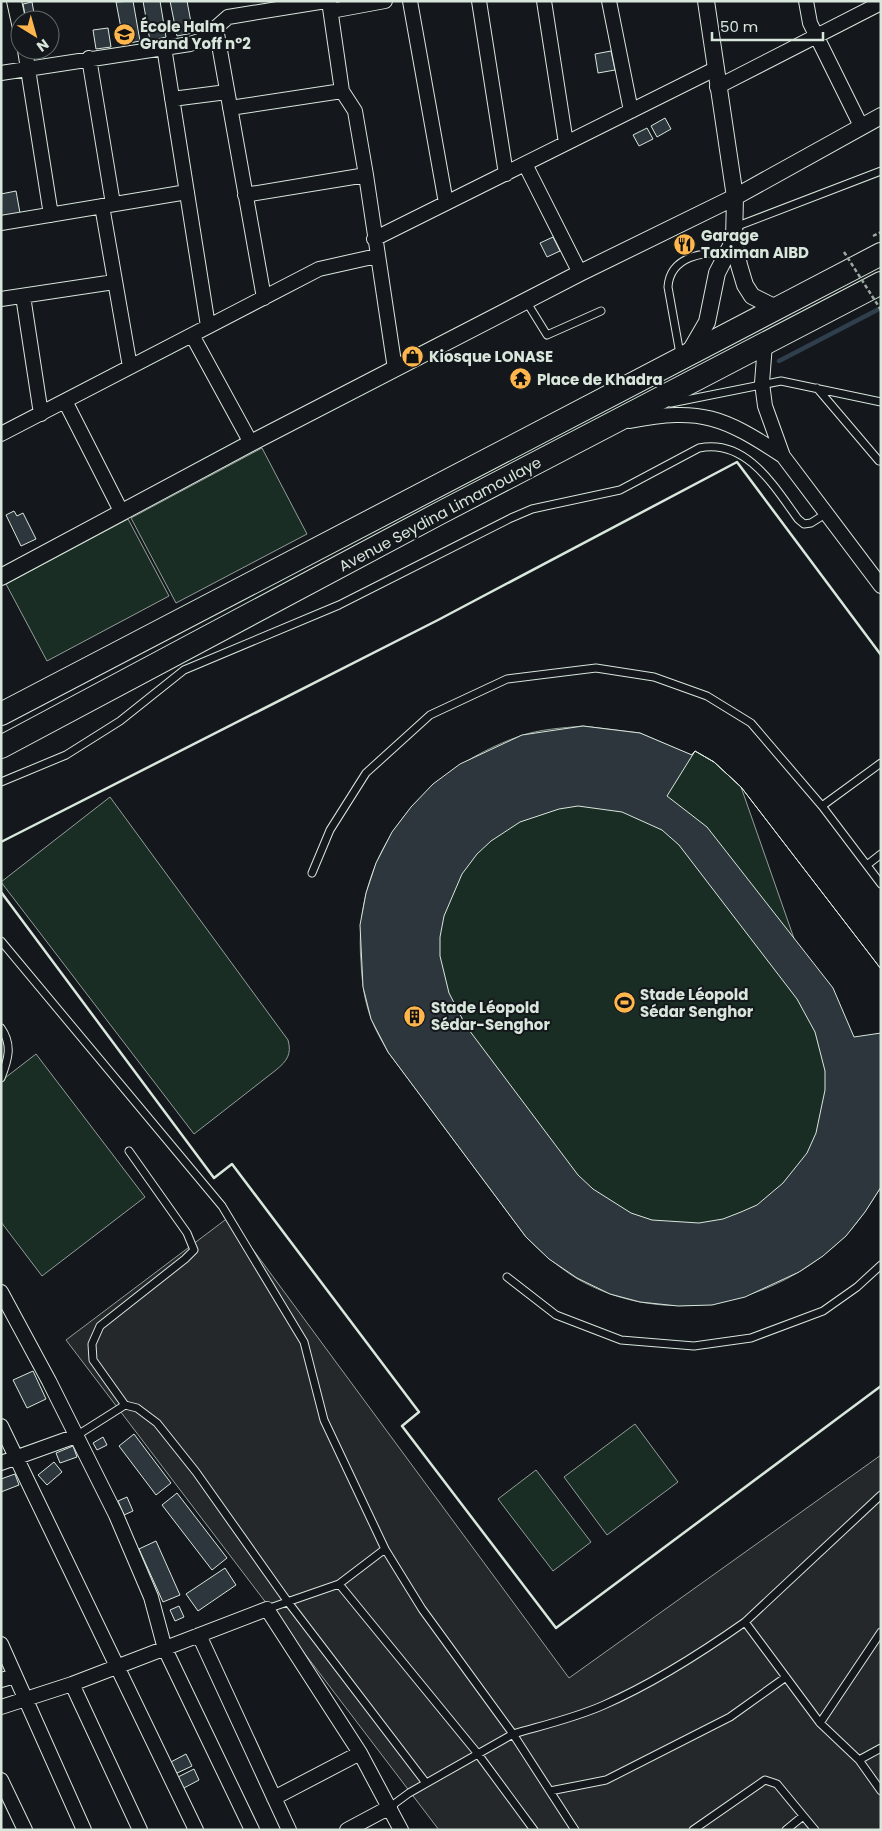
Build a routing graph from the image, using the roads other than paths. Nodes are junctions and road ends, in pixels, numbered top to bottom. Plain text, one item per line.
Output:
1 (385, 1) edge
2 (410, 1) edge
3 (479, 1) edge
4 (544, 1) edge
5 (609, 1) edge
6 (706, 1) edge
7 (806, 1) edge
8 (881, 3) edge
9 (329, 4) edge
10 (238, 8) edge
11 (216, 28) junction
12 (816, 36) junction
13 (164, 47) junction
14 (89, 58) junction
15 (27, 60) edge
16 (28, 68) junction
17 (716, 69) junction
18 (1, 73) edge
19 (717, 86) junction
20 (342, 91) junction
21 (227, 92) junction
22 (172, 99) junction
23 (230, 108) junction
24 (631, 112) junction
25 (881, 116) edge
26 (861, 126) junction
27 (566, 144) junction
28 (525, 164) junction
29 (881, 171) edge
30 (506, 174) junction
31 (366, 175) junction
32 (187, 192) junction
33 (245, 195) junction
34 (735, 197) junction
35 (446, 203) junction
36 (108, 205) junction
37 (51, 214) junction
38 (1, 223) edge
39 (374, 239) junction
40 (732, 240) junction
41 (881, 254) edge
42 (377, 256) junction
43 (580, 273) junction
44 (114, 282) junction
45 (881, 283) edge
46 (23, 296) junction
47 (264, 298) junction
48 (1, 299) edge
49 (526, 301) junction
50 (776, 308) junction
51 (601, 311) dead end
52 (208, 326) junction
53 (192, 335) junction
54 (765, 344) junction
55 (684, 355) junction
56 (130, 367) junction
57 (395, 368) junction
58 (762, 383) junction
59 (817, 388) junction
60 (65, 401) junction
61 (881, 402) edge
62 (642, 409) junction
63 (41, 414) junction
64 (613, 424) junction
65 (1, 434) edge
66 (251, 443) junction
67 (783, 456) junction
68 (879, 461) dead end
69 (121, 511) junction
70 (827, 513) junction
71 (1, 577) edge
72 (881, 586) edge
73 (46, 690) junction
74 (1, 705) edge
75 (1, 714) edge
76 (1, 747) edge
77 (881, 763) edge
78 (1, 782) edge
79 (822, 806) junction
80 (881, 854) edge
81 (866, 865) junction
82 (312, 873) dead end
83 (881, 884) edge
84 (1, 941) edge
85 (1, 1028) edge
86 (1, 1078) edge
87 (130, 1151) dead end
88 (881, 1265) edge
89 (507, 1277) dead end
90 (1, 1292) edge
91 (125, 1406) junction
92 (1, 1426) edge
93 (76, 1436) junction
94 (18, 1458) junction
95 (1, 1463) edge
96 (881, 1495) edge
97 (385, 1549) junction
98 (339, 1584) junction
99 (288, 1602) junction
100 (267, 1609) junction
101 (745, 1622) junction
102 (881, 1632) edge
103 (199, 1635) junction
104 (1, 1644) edge
105 (165, 1649) junction
106 (118, 1666) junction
107 (15, 1676) junction
108 (786, 1677) junction
109 (1, 1680) edge
110 (72, 1684) junction
111 (25, 1700) junction
112 (1, 1707) edge
113 (820, 1724) junction
114 (513, 1734) junction
115 (881, 1748) edge
116 (360, 1753) junction
117 (478, 1754) junction
118 (859, 1760) junction
119 (1, 1780) edge
120 (426, 1783) junction
121 (550, 1791) junction
122 (881, 1791) edge
123 (274, 1798) junction
124 (390, 1807) junction
125 (803, 1816) junction
126 (24, 1830) edge
127 (84, 1830) edge
128 (140, 1830) edge
129 (196, 1830) edge
130 (252, 1830) edge
131 (289, 1830) edge
132 (346, 1830) edge
133 (401, 1830) edge
134 (534, 1830) edge
135 (575, 1830) edge
136 (693, 1830) edge
137 (786, 1830) edge
138 (815, 1830) edge

1 - 9 street
2 - 35 street
3 - 30 street
4 - 27 street
5 - 24 street
6 - 17 street
7 - 12 street
8 - 12 street
9 - 10 street
9 - 20 street
10 - 11 street
11 - 13 street
11 - 21 street
12 - 19 street
12 - 26 street
13 - 14 street
13 - 22 street
14 - 16 street
14 - 36 street
15 - 16 street
16 - 18 street
16 - 37 street
17 - 19 street
17 - 24 street
19 - 34 street
20 - 23 street
20 - 31 street
21 - 22 street
21 - 23 street
22 - 32 street
23 - 33 street
24 - 27 street
25 - 26 street
26 - 34 street
27 - 28 street
28 - 30 street
28 - 43 street
29 - 40 lane
30 - 35 street
31 - 33 street
31 - 39 street
32 - 36 street
32 - 52 street
33 - 47 street
34 - 40 street
34 - 43 street
35 - 39 street
36 - 37 street
36 - 44 street
37 - 38 street
39 - 42 street
40 - 50 street
40 - 55 street
40 - 55 lane
41 - 50 highway, Avenue Seydina Limamoulaye
42 - 47 street
42 - 57 street
43 - 49 street
44 - 46 street
44 - 56 street
45 - 54 highway, Avenue Seydina Limamoulaye
46 - 48 street
46 - 63 street
47 - 52 street
49 - 51 lane
49 - 57 street
50 - 55 highway, Avenue Seydina Limamoulaye
52 - 53 street
53 - 56 street
53 - 66 street
54 - 58 street
54 - 62 highway, Avenue Seydina Limamoulaye
55 - 73 highway, Avenue Seydina Limamoulaye
56 - 60 street
57 - 66 street
58 - 59 lane
58 - 62 lane
58 - 67 street
59 - 61 lane
59 - 68 lane
60 - 63 street
60 - 69 street
62 - 64 highway, Avenue Seydina Limamoulaye
63 - 65 street
64 - 67 street
64 - 76 highway, Avenue Seydina Limamoulaye
66 - 69 street
67 - 70 street
69 - 71 street
70 - 72 street
70 - 78 lane
73 - 74 highway
73 - 75 highway, Avenue Seydina Limamoulaye
77 - 79 lane
79 - 81 lane
79 - 82 lane
80 - 81 lane
81 - 83 lane
84 - 97 lane
85 - 86 lane
87 - 91 lane
88 - 89 lane
90 - 93 street
91 - 93 lane
91 - 99 lane
92 - 94 street
93 - 94 street
93 - 105 street
94 - 95 street
94 - 106 street
96 - 101 lane
97 - 98 lane
97 - 114 lane
98 - 99 lane
98 - 117 lane
99 - 100 lane
99 - 120 lane
100 - 103 street
100 - 116 street
101 - 108 lane
101 - 114 lane
102 - 113 lane
103 - 105 street
103 - 123 street
104 - 107 street
105 - 106 street
105 - 130 street
106 - 110 street
106 - 129 street
107 - 109 street
107 - 111 street
108 - 113 lane
108 - 121 lane
110 - 111 street
110 - 128 street
111 - 112 street
111 - 127 street
113 - 118 lane
114 - 117 lane
114 - 121 lane
115 - 118 lane
116 - 123 street
116 - 124 street
117 - 120 lane
117 - 134 lane
118 - 122 lane
119 - 126 street
120 - 124 lane
121 - 135 lane
123 - 131 street
124 - 132 street
124 - 133 street
125 - 136 lane
125 - 137 lane
125 - 138 lane

